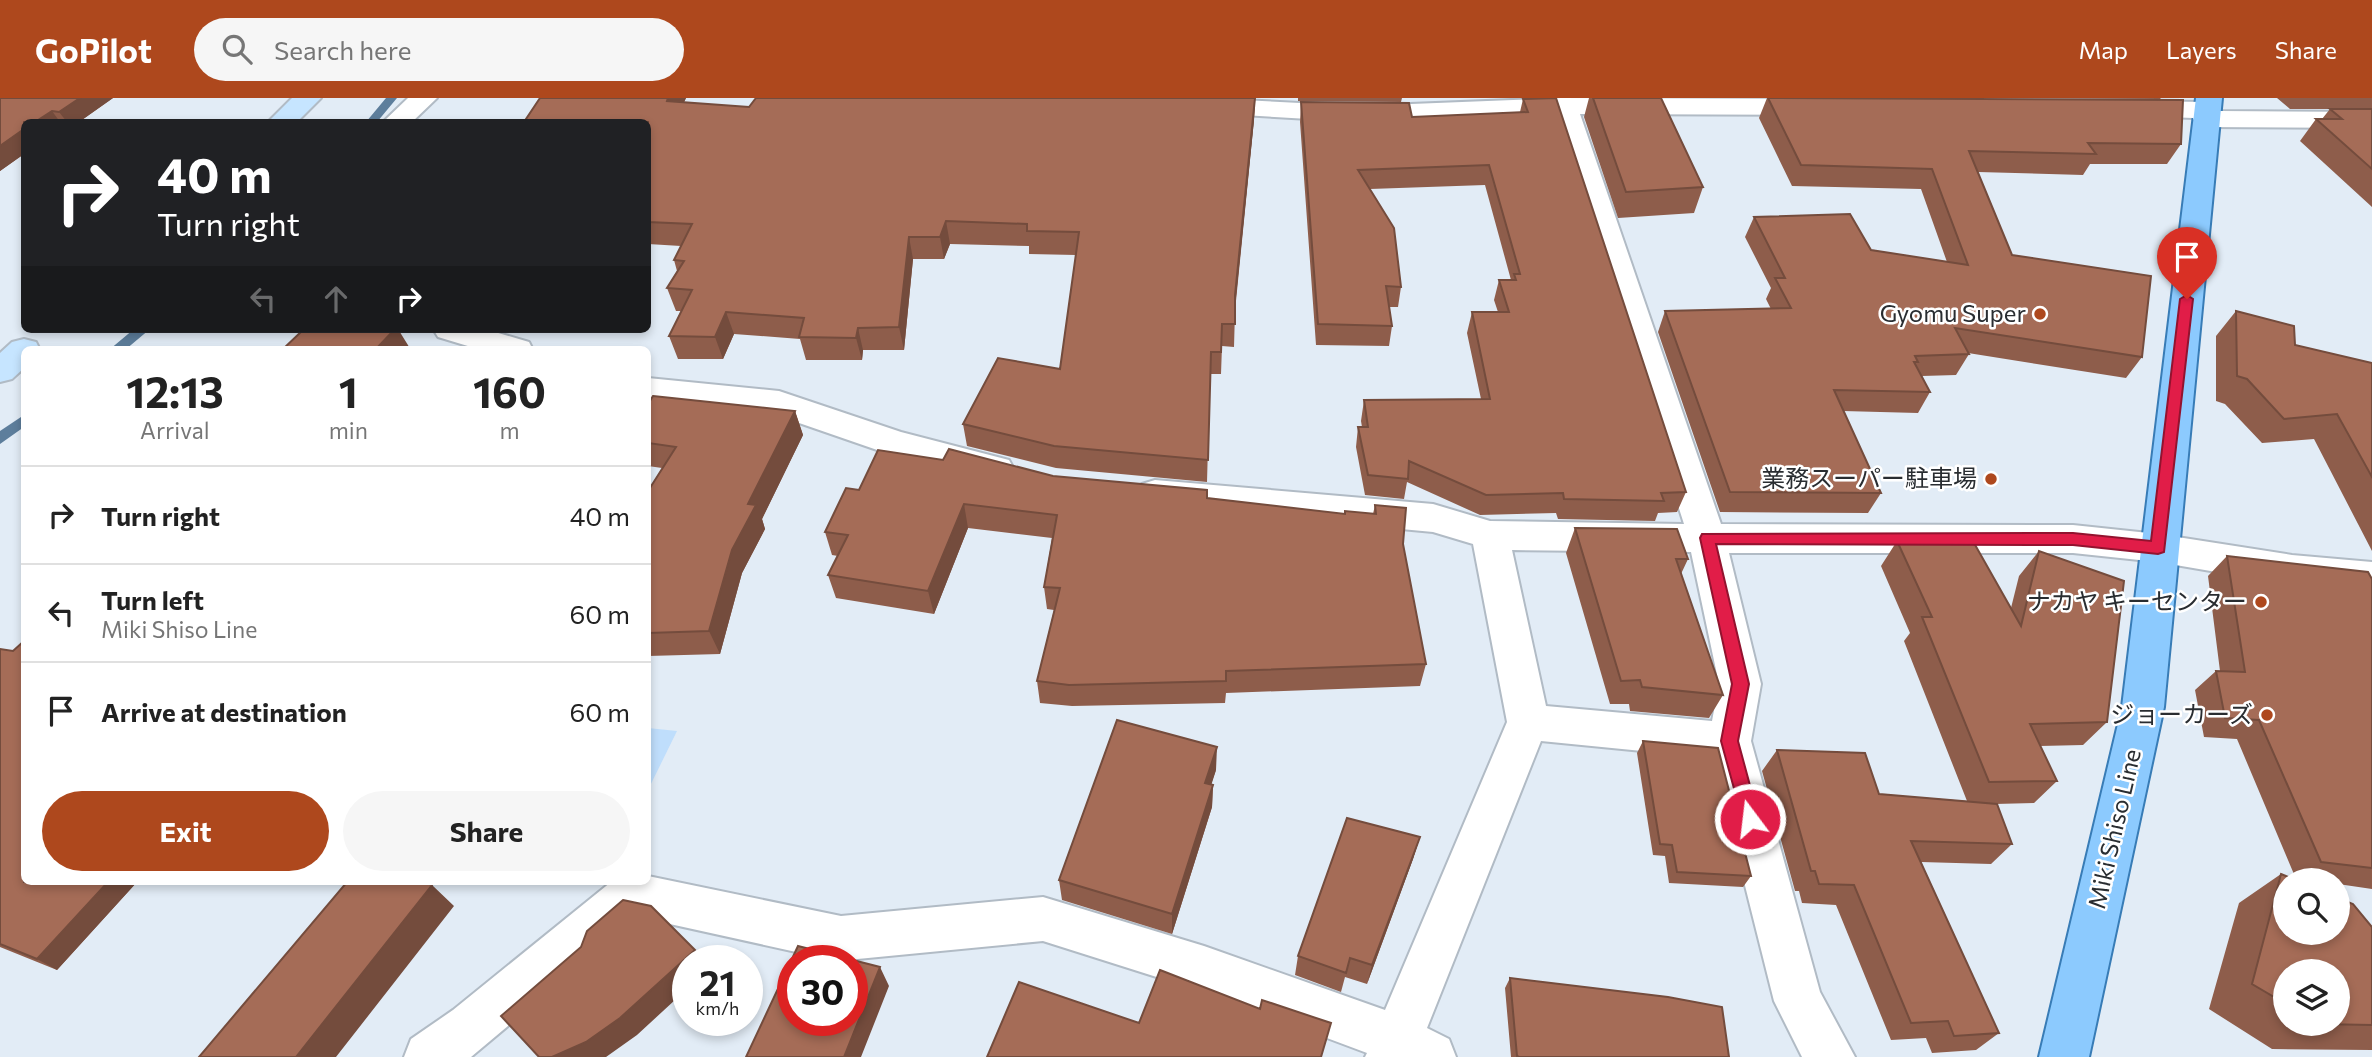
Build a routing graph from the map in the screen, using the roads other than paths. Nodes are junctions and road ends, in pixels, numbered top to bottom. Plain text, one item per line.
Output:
1 (309, 98) edge
2 (424, 98) edge
3 (2363, 98) edge
4 (1487, 103) edge
5 (1777, 103) edge
6 (1178, 105) edge
7 (1564, 106) junction
8 (2372, 106) edge
9 (1846, 108) edge
10 (2100, 109) edge
11 (2208, 109) edge
12 (284, 119) edge
13 (400, 119) edge
14 (2372, 120) edge
15 (44, 333) edge
16 (462, 333) edge
17 (30, 346) edge
18 (504, 346) edge
19 (21, 354) edge
20 (0, 372) edge
21 (651, 393) edge
22 (1029, 477) edge
23 (1122, 490) edge
24 (1490, 535) junction
25 (1707, 538) junction
26 (2158, 548) junction
27 (2372, 577) edge
28 (1528, 722) junction
29 (1730, 741) junction
30 (1406, 1051) edge
31 (429, 1057) edge
32 (1830, 1057) edge
33 (2064, 1057) edge

1 - 12 main road
2 - 13 street
3 - 8 street
4 - 6 street
4 - 7 street
5 - 7 street
5 - 9 street
7 - 25 street
10 - 11 street
11 - 14 street
11 - 26 main road, Miki Shiso Line
15 - 17 main road
16 - 18 street
19 - 20 main road
21 - 22 street
23 - 24 street
24 - 25 street
24 - 28 street
25 - 26 street
25 - 29 street
26 - 27 street
26 - 33 main road, Miki Shiso Line
28 - 29 street
28 - 30 street
29 - 32 street
30 - 31 street

